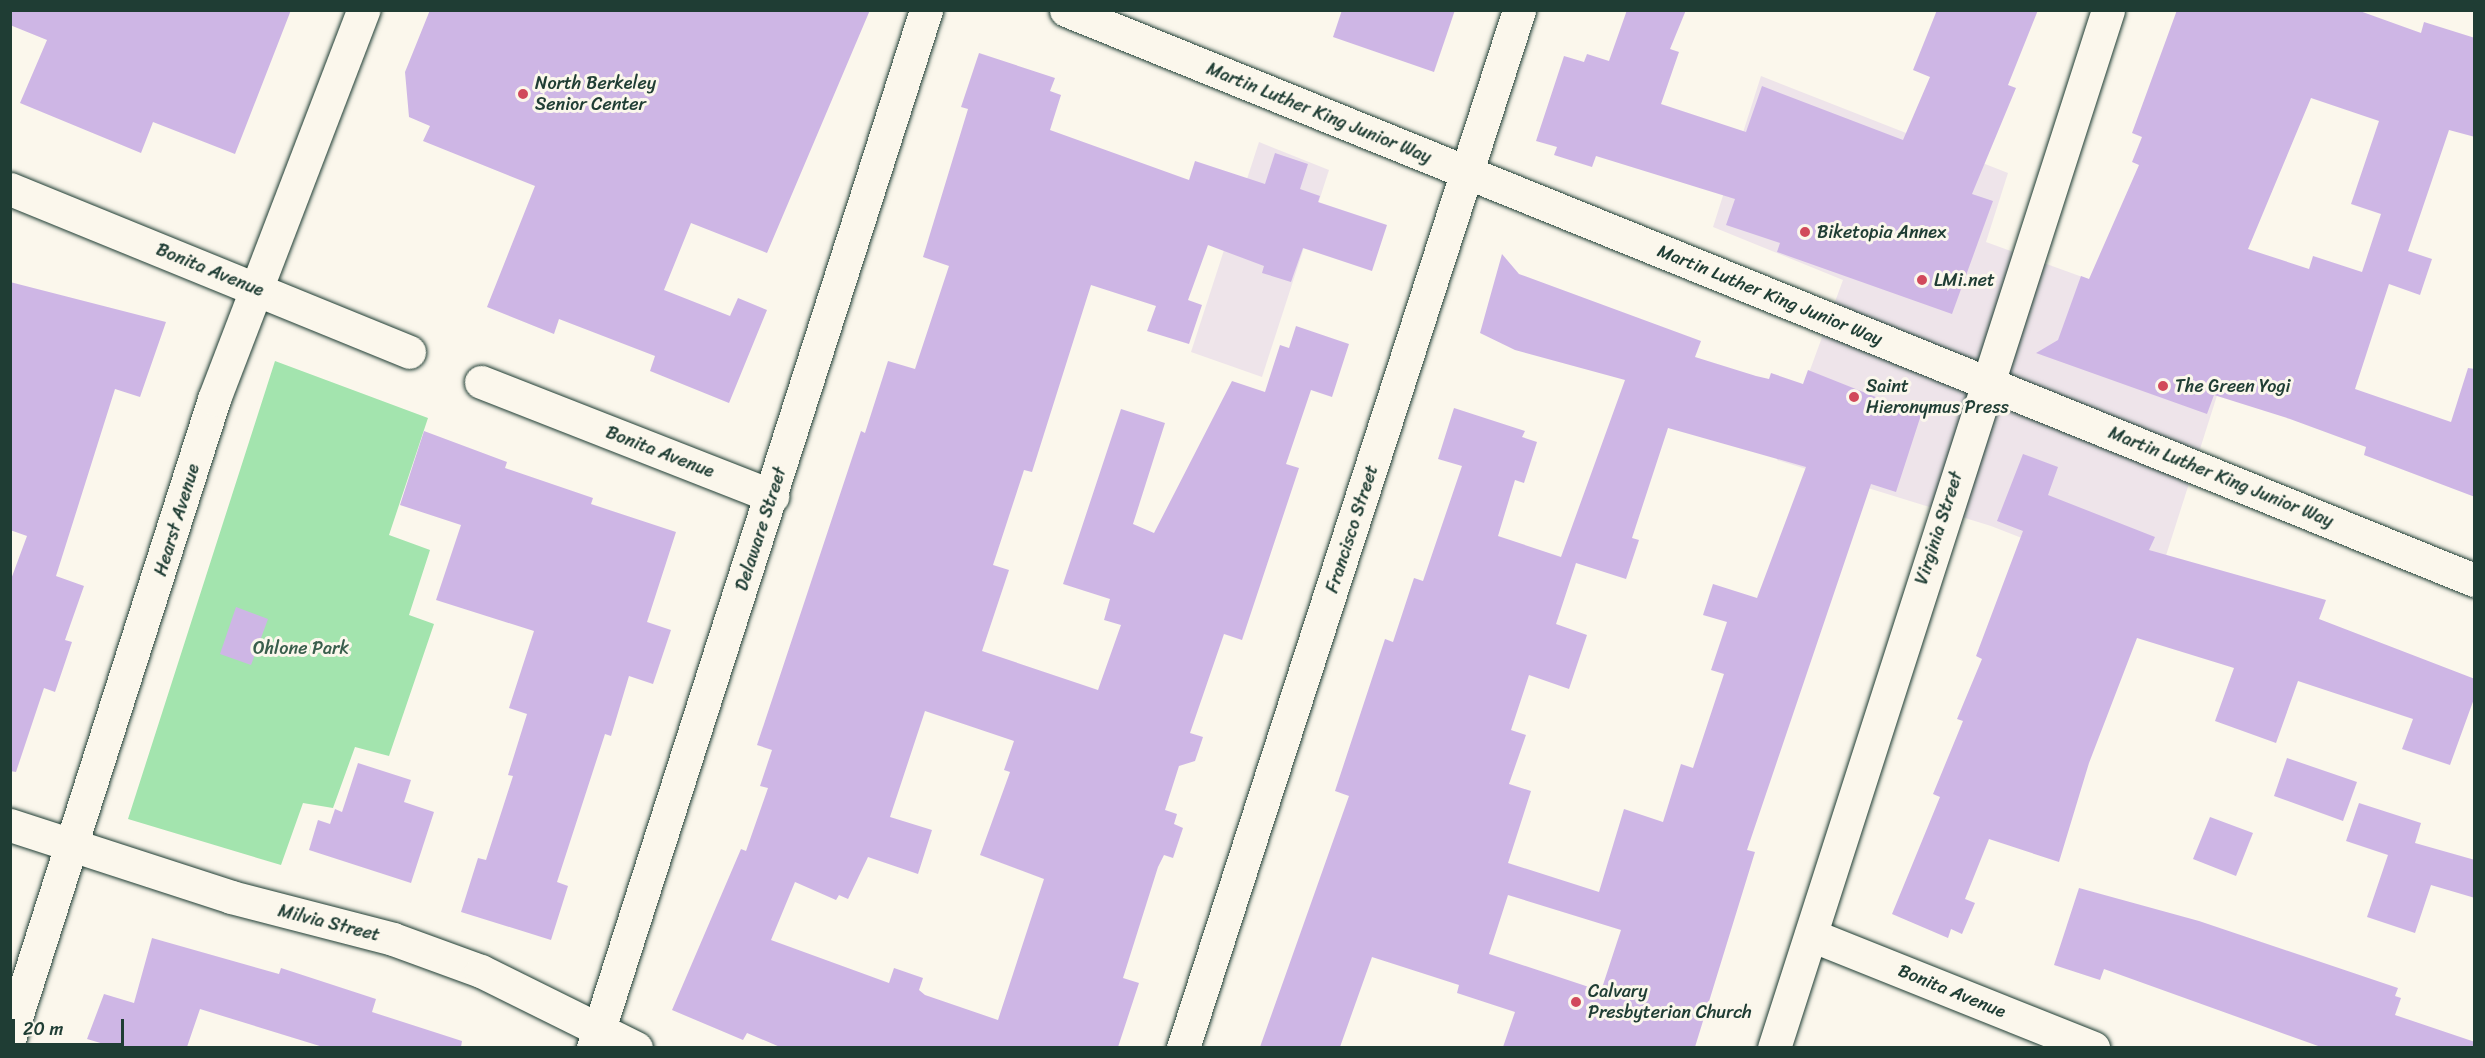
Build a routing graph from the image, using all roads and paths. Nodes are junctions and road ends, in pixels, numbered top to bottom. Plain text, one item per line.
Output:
1 (363, 10) edge
2 (926, 10) edge
3 (1066, 10) edge
4 (1519, 10) edge
5 (2108, 10) edge
6 (1467, 173) junction
7 (10, 189) edge
8 (254, 288) junction
9 (409, 352) dead end
10 (481, 382) dead end
11 (1987, 382) junction
12 (772, 496) junction
13 (2475, 579) edge
14 (10, 825) edge
15 (74, 846) junction
16 (1811, 934) junction
17 (10, 1036) edge
18 (596, 1039) edge
19 (636, 1047) edge
20 (1182, 1047) edge
21 (1774, 1047) edge
22 (2093, 1047) edge

1 - 8 street, Hearst Avenue
2 - 12 street, Delaware Street
3 - 6 street, Martin Luther King Junior Way
4 - 6 street, Francisco Street
5 - 11 street, Virginia Street
6 - 11 street, Martin Luther King Junior Way
6 - 20 street, Francisco Street
7 - 8 street, Bonita Avenue
8 - 9 street, Bonita Avenue
8 - 15 street, Hearst Avenue
10 - 12 street, Bonita Avenue
11 - 13 street, Martin Luther King Junior Way
11 - 16 street, Virginia Street
12 - 18 street, Delaware Street
14 - 15 street, Milvia Street
15 - 17 street, Hearst Avenue
15 - 18 street, Milvia Street
16 - 21 street, Virginia Street
16 - 22 street, Bonita Avenue
18 - 19 street, Milvia Street

